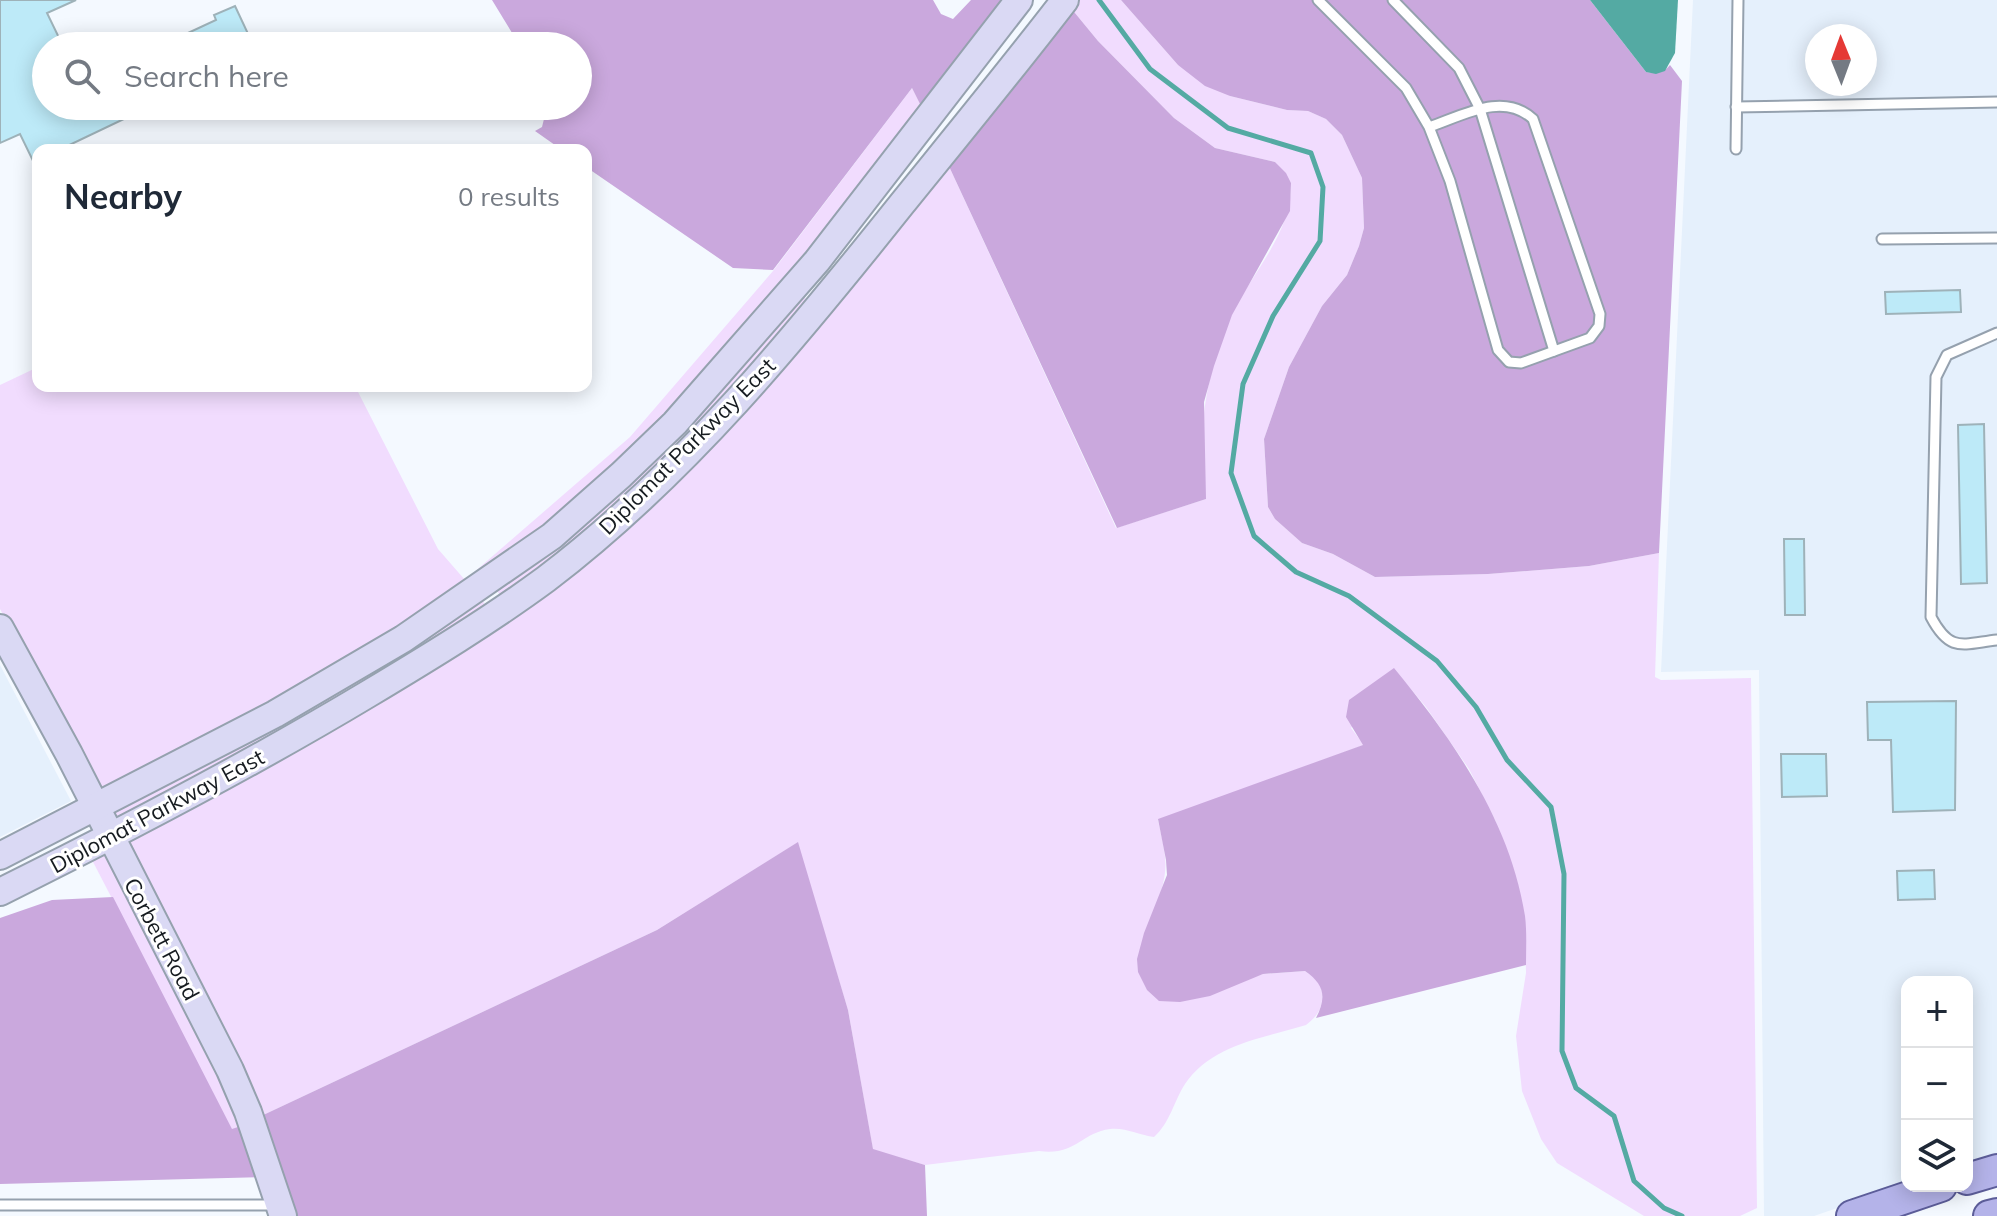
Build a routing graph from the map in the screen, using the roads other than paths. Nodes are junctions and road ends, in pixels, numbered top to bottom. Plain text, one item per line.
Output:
1 (1019, 0) edge
2 (1065, 0) edge
3 (1318, 0) edge
4 (1393, 0) edge
5 (1738, 0) edge
6 (1997, 102) edge
7 (1736, 107) junction
8 (1480, 109) junction
9 (1429, 127) junction
10 (1736, 149) dead end
11 (1997, 238) edge
12 (1882, 239) dead end
13 (807, 273) junction
14 (830, 292) junction
15 (1997, 333) edge
16 (1554, 351) junction
17 (483, 585) junction
18 (500, 611) junction
19 (0, 628) edge
20 (1997, 640) edge
21 (95, 807) junction
22 (110, 838) junction
23 (0, 856) edge
24 (0, 892) edge
25 (1997, 1170) edge
26 (1973, 1177) edge
27 (1923, 1192) edge
28 (0, 1205) edge
29 (281, 1210) edge
30 (1997, 1214) edge
31 (1852, 1216) edge
32 (1989, 1216) edge

1 - 13 main road, Diplomat Parkway East
2 - 14 main road, Diplomat Parkway East
3 - 9 lane
4 - 8 lane
5 - 7 lane
6 - 7 lane
7 - 10 lane
8 - 9 lane
8 - 16 lane
8 - 16 lane
9 - 16 lane
11 - 12 lane
13 - 14 main road
13 - 17 main road, Diplomat Parkway East
14 - 18 main road, Diplomat Parkway East
15 - 20 lane
17 - 18 main road
17 - 21 main road, Diplomat Parkway East
18 - 22 main road, Diplomat Parkway East
19 - 21 main road, Corbett Road
21 - 22 main road, Corbett Road
21 - 23 main road, Diplomat Parkway East
22 - 24 main road, Diplomat Parkway East
22 - 29 main road, Corbett Road
25 - 26 main road
27 - 31 main road
28 - 29 lane
30 - 32 main road

